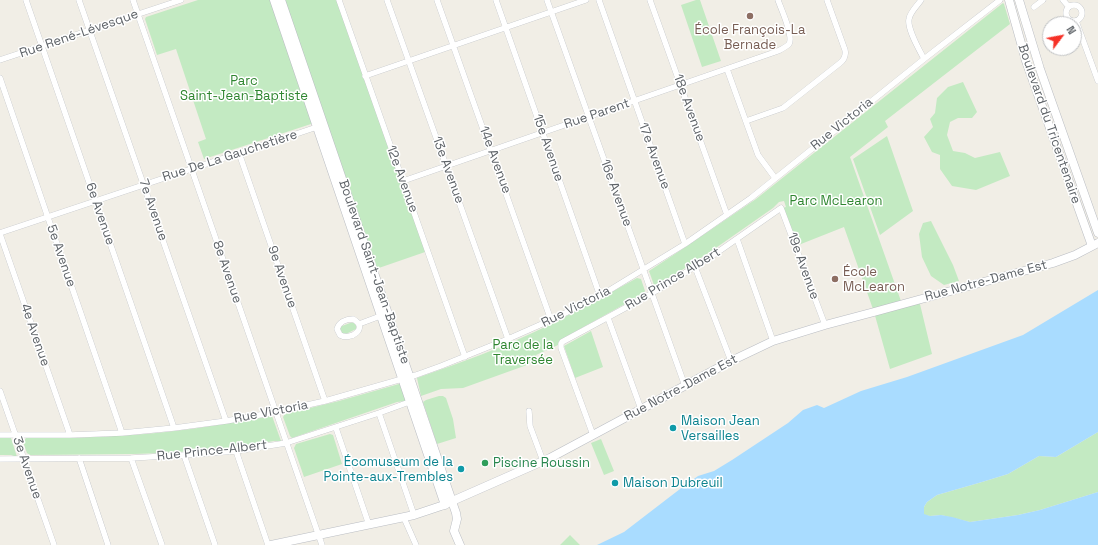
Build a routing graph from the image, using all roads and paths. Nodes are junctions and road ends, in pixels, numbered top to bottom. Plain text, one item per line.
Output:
1 (26, 0) edge
2 (79, 0) edge
3 (132, 0) edge
4 (181, 0) edge
5 (274, 0) edge
6 (281, 0) edge
7 (339, 0) edge
8 (387, 0) edge
9 (437, 0) edge
10 (496, 0) edge
11 (547, 0) edge
12 (586, 0) edge
13 (599, 0) edge
14 (650, 0) edge
15 (778, 0) edge
16 (827, 0) edge
17 (921, 0) edge
18 (1000, 0) edge
19 (1009, 0) edge
20 (1019, 0) edge
21 (1043, 0) edge
22 (1063, 0) edge
23 (1034, 7) dead end
24 (1069, 7) junction
25 (551, 11) junction
26 (137, 14) junction
27 (1066, 16) edge
28 (1081, 16) edge
29 (506, 28) junction
30 (90, 30) junction
31 (1082, 35) edge
32 (42, 46) junction
33 (454, 46) junction
34 (924, 59) junction
35 (0, 60) edge
36 (408, 61) junction
37 (1096, 67) edge
38 (727, 69) junction
39 (365, 76) junction
40 (0, 78) edge
41 (1098, 81) edge
42 (681, 85) junction
43 (1049, 97) junction
44 (1039, 100) junction
45 (635, 101) junction
46 (588, 116) junction
47 (746, 121) junction
48 (321, 126) junction
49 (542, 132) junction
50 (491, 150) junction
51 (239, 153) junction
52 (446, 165) junction
53 (191, 169) junction
54 (775, 178) junction
55 (403, 181) junction
56 (144, 185) junction
57 (95, 201) junction
58 (781, 208) joint
59 (727, 215) junction
60 (47, 217) junction
61 (0, 233) edge
62 (1098, 233) edge
63 (737, 239) junction
64 (685, 244) junction
65 (1095, 244) edge
66 (695, 267) junction
67 (643, 270) junction
68 (651, 294) junction
69 (600, 296) junction
70 (385, 314) junction
71 (608, 318) junction
72 (552, 320) junction
73 (359, 324) dead end
74 (825, 325) junction
75 (508, 339) junction
76 (773, 341) junction
77 (465, 357) junction
78 (731, 361) junction
79 (406, 378) junction
80 (685, 386) junction
81 (0, 391) edge
82 (414, 400) junction
83 (325, 401) junction
84 (641, 409) junction
85 (529, 411) dead end
86 (276, 412) junction
87 (380, 413) junction
88 (226, 421) junction
89 (174, 428) junction
90 (336, 428) junction
91 (122, 433) junction
92 (0, 435) edge
93 (70, 435) junction
94 (593, 435) junction
95 (16, 436) junction
96 (286, 443) junction
97 (236, 451) junction
98 (184, 456) junction
99 (79, 458) junction
100 (131, 458) junction
101 (0, 459) edge
102 (24, 459) junction
103 (543, 461) junction
104 (448, 503) junction
105 (414, 515) junction
106 (404, 518) junction
107 (369, 525) junction
108 (319, 535) junction
109 (54, 545) edge
110 (108, 545) edge
111 (162, 545) edge
112 (215, 545) edge
113 (268, 545) edge
114 (271, 545) edge
115 (322, 545) edge
116 (416, 545) edge
117 (460, 545) edge

1 - 32 street, 6e Avenue
2 - 30 street, 7e Avenue
3 - 26 street, 8e Avenue
4 - 26 street, Rue René-Lévesque
5 - 48 main road, Boulevard Saint-Jean-Baptiste
6 - 48 main road, Boulevard Saint-Jean-Baptiste
7 - 39 street, 12e Avenue
8 - 36 street, 13e Avenue
9 - 33 street, 14e Avenue
10 - 29 street, 15e Avenue
11 - 25 street, 16e Avenue
12 - 25 street
13 - 45 street, 17e Avenue
14 - 42 street, 18e Avenue
15 - 38 street, Rue Parent
16 - 47 street
17 - 34 street
18 - 34 street, Rue Victoria
19 - 44 main road, Boulevard du Tricentenaire
20 - 43 main road, Boulevard du Tricentenaire
21 - 23 street
22 - 24 street
24 - 27 street
24 - 28 street
25 - 29 street
25 - 46 street, 16e Avenue
26 - 30 street, Rue René-Lévesque
26 - 53 street, 8e Avenue
29 - 33 street
29 - 49 street, 15e Avenue
30 - 32 street, Rue René-Lévesque
30 - 56 street, 7e Avenue
31 - 37 street
32 - 35 street, Rue René-Lévesque
32 - 57 street, 6e Avenue
33 - 36 street
33 - 50 street, 14e Avenue
34 - 54 street, Rue Victoria
36 - 39 street
36 - 52 street, 13e Avenue
37 - 41 street
38 - 42 street, Rue Parent
38 - 47 street
39 - 55 street, 12e Avenue
40 - 60 street, 5e Avenue
42 - 45 street, Rue Parent
42 - 59 street, 18e Avenue
43 - 44 main road
43 - 62 main road, Boulevard du Tricentenaire
44 - 65 main road, Boulevard du Tricentenaire
45 - 46 street, Rue Parent
45 - 64 street, 17e Avenue
46 - 49 street, Rue Parent
46 - 67 street, 16e Avenue
47 - 54 street
48 - 51 street, Rue De La Gauchetière
48 - 70 main road, Boulevard Saint-Jean-Baptiste
49 - 50 street, Rue Parent
49 - 69 street, 15e Avenue
50 - 52 street, Rue Parent
50 - 72 street, 14e Avenue
51 - 53 street, Rue De La Gauchetière
51 - 83 street, 9e Avenue
52 - 55 street, Rue Parent
52 - 75 street, 13e Avenue
53 - 56 street, Rue De La Gauchetière
53 - 86 street, 8e Avenue
54 - 59 street, Rue Victoria
55 - 77 street, 12e Avenue
56 - 57 street, Rue De La Gauchetière
56 - 88 street, 7e Avenue
57 - 60 street, Rue De La Gauchetière
57 - 89 street, 6e Avenue
58 - 63 street, Rue Prince Albert
58 - 74 street, 19e Avenue
59 - 64 street, Rue Victoria
60 - 61 street, Rue De La Gauchetière
60 - 91 street, 5e Avenue
61 - 93 street, 4e Avenue
63 - 66 street, Rue Prince Albert
63 - 76 street
64 - 67 street, Rue Victoria
65 - 74 main road, Rue Notre-Dame Est
66 - 68 street, Rue Prince Albert
66 - 78 street
67 - 68 street, 16e Avenue
67 - 69 street, Rue Victoria
68 - 71 street, Rue Prince Albert
68 - 80 street, 16e Avenue
69 - 72 street, Rue Victoria
70 - 73 street
70 - 79 main road, Boulevard Saint-Jean-Baptiste
71 - 84 street
71 - 94 street, Rue Prince Albert
72 - 75 street, Rue Victoria
74 - 76 main road, Rue Notre-Dame Est
75 - 77 street, Rue Victoria
76 - 78 main road, Rue Notre-Dame Est
77 - 79 street, Rue Victoria
78 - 80 main road, Rue Notre-Dame Est
79 - 82 main road, Boulevard Saint-Jean-Baptiste
79 - 83 street, Rue Victoria
80 - 84 main road, Rue Notre-Dame Est
81 - 95 street, 3e Avenue
82 - 87 street, Rue Prince-Albert
82 - 104 main road, Boulevard Saint-Jean-Baptiste
83 - 86 street, Rue Victoria
84 - 94 main road, Rue Notre-Dame Est
85 - 103 street
86 - 88 street, Rue Victoria
86 - 96 street, 8e Avenue
87 - 90 street, Rue Prince-Albert
87 - 105 street
88 - 89 street, Rue Victoria
89 - 91 street, Rue Victoria
90 - 96 street, Rue Prince-Albert
90 - 107 street
91 - 93 street, Rue Victoria
92 - 95 street, Rue Victoria
93 - 95 street, Rue Victoria
94 - 103 main road, Rue Notre-Dame Est
95 - 102 street, 3e Avenue
96 - 97 street, Rue Prince-Albert
96 - 108 street, 8e Avenue
97 - 98 street, Rue Prince-Albert
97 - 113 street
98 - 100 street, Rue Prince-Albert
98 - 112 street
99 - 100 street, Rue Prince-Albert
99 - 102 street, Rue Prince-Albert
99 - 110 street
100 - 111 street
101 - 102 street, Rue Prince-Albert
102 - 109 street, 3e Avenue
103 - 104 main road, Rue Notre-Dame Est
104 - 105 main road, Rue Notre-Dame Est
104 - 117 main road, Boulevard Saint-Jean-Baptiste
105 - 106 main road, Rue Notre-Dame Est
106 - 107 main road, Rue Notre-Dame Est
106 - 116 street
107 - 108 main road, Rue Notre-Dame Est
108 - 114 main road, Rue Notre-Dame Est
108 - 115 street, 8e Avenue

